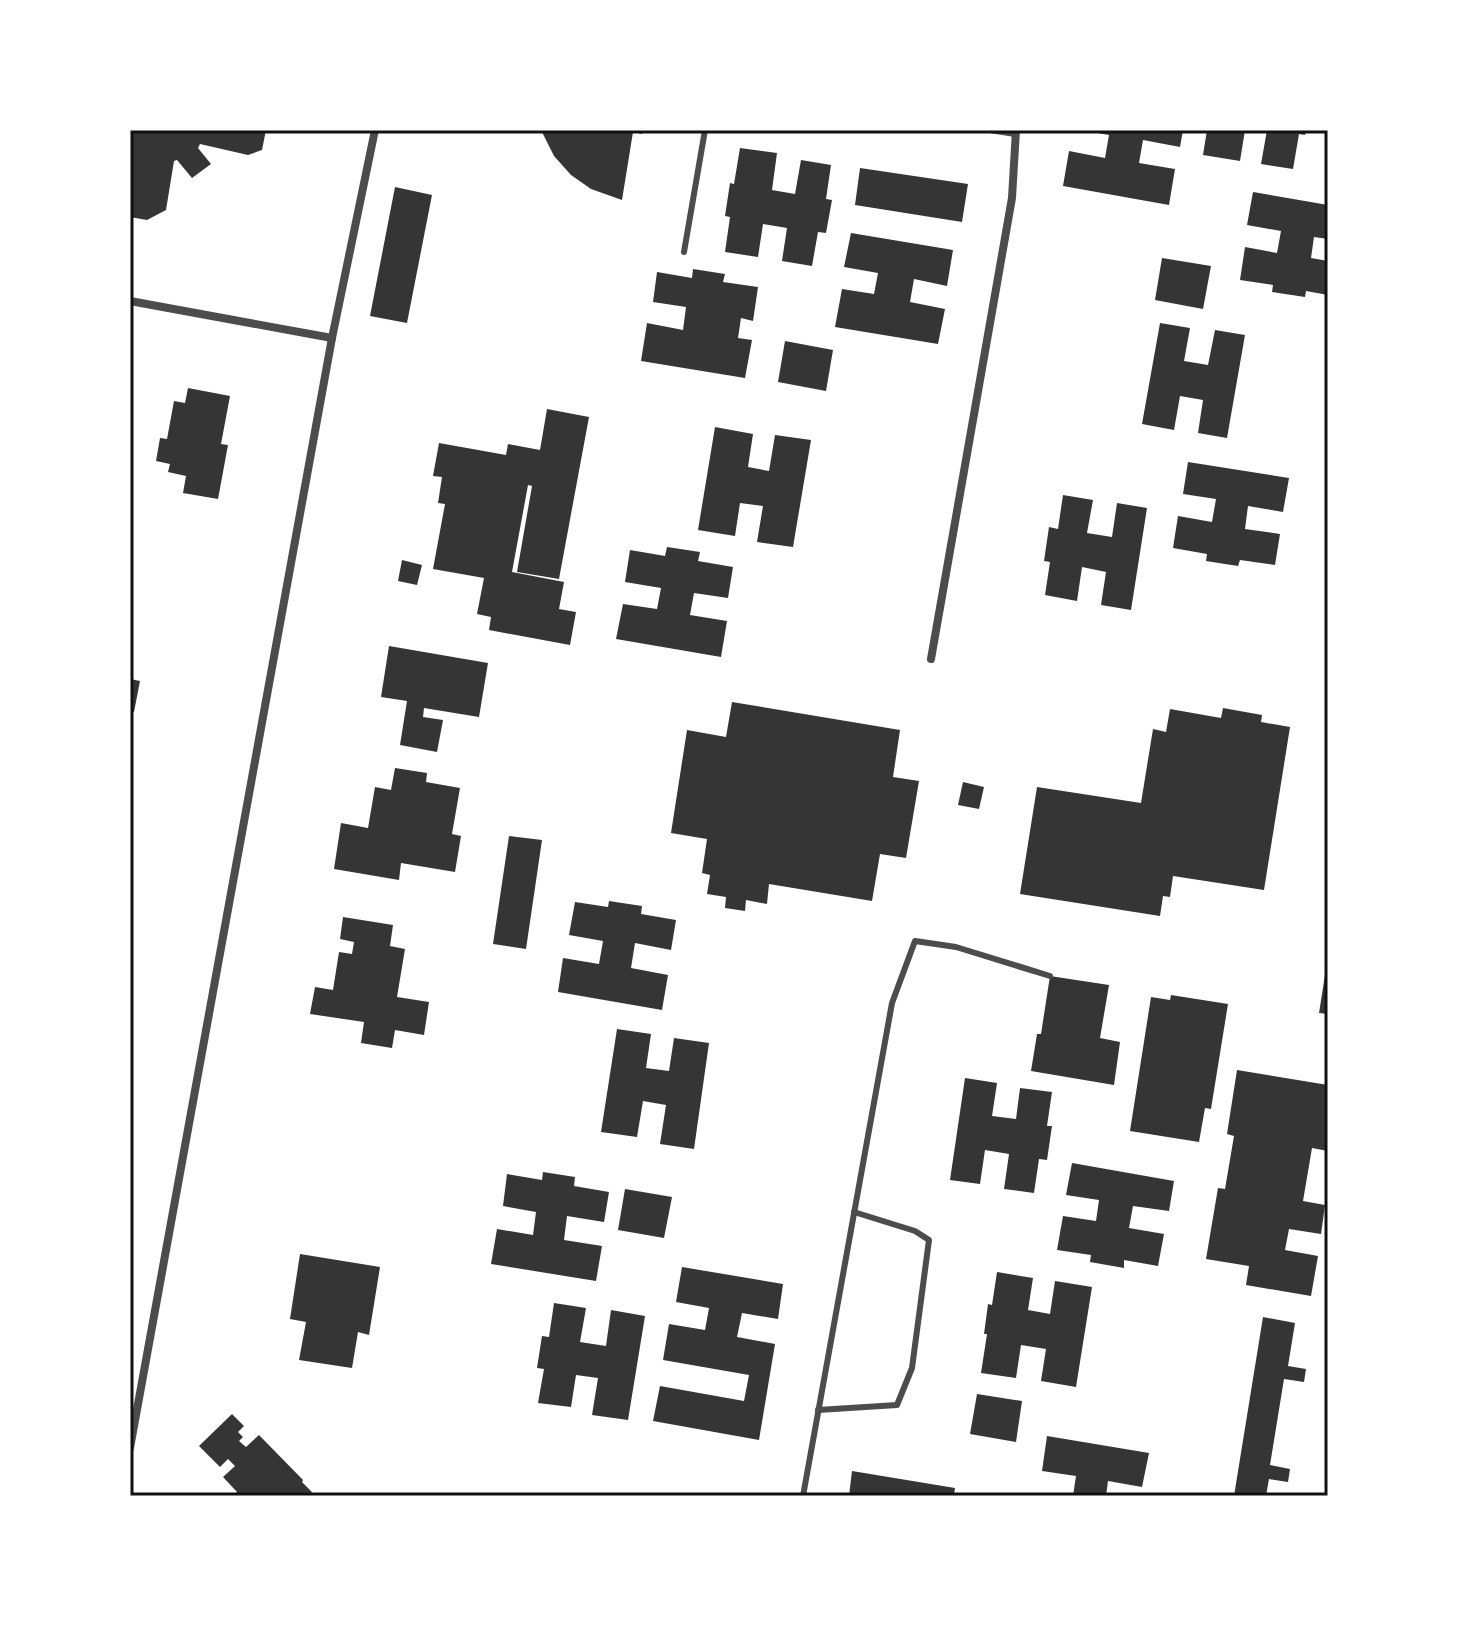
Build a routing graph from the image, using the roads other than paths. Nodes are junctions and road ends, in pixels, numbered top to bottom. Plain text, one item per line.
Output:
1 (375, 130) edge
2 (705, 130) edge
3 (990, 130) edge
4 (1016, 132) edge
5 (684, 252) dead end
6 (130, 301) edge
7 (332, 338) junction
8 (931, 659) dead end
9 (1050, 976) dead end
10 (854, 1212) junction
11 (818, 1410) junction
12 (130, 1448) edge
13 (803, 1496) edge

1 - 7 street
2 - 5 lane
3 - 4 lane
4 - 8 street
6 - 7 street
7 - 12 street
9 - 10 lane
10 - 11 lane
10 - 11 lane
11 - 13 lane

